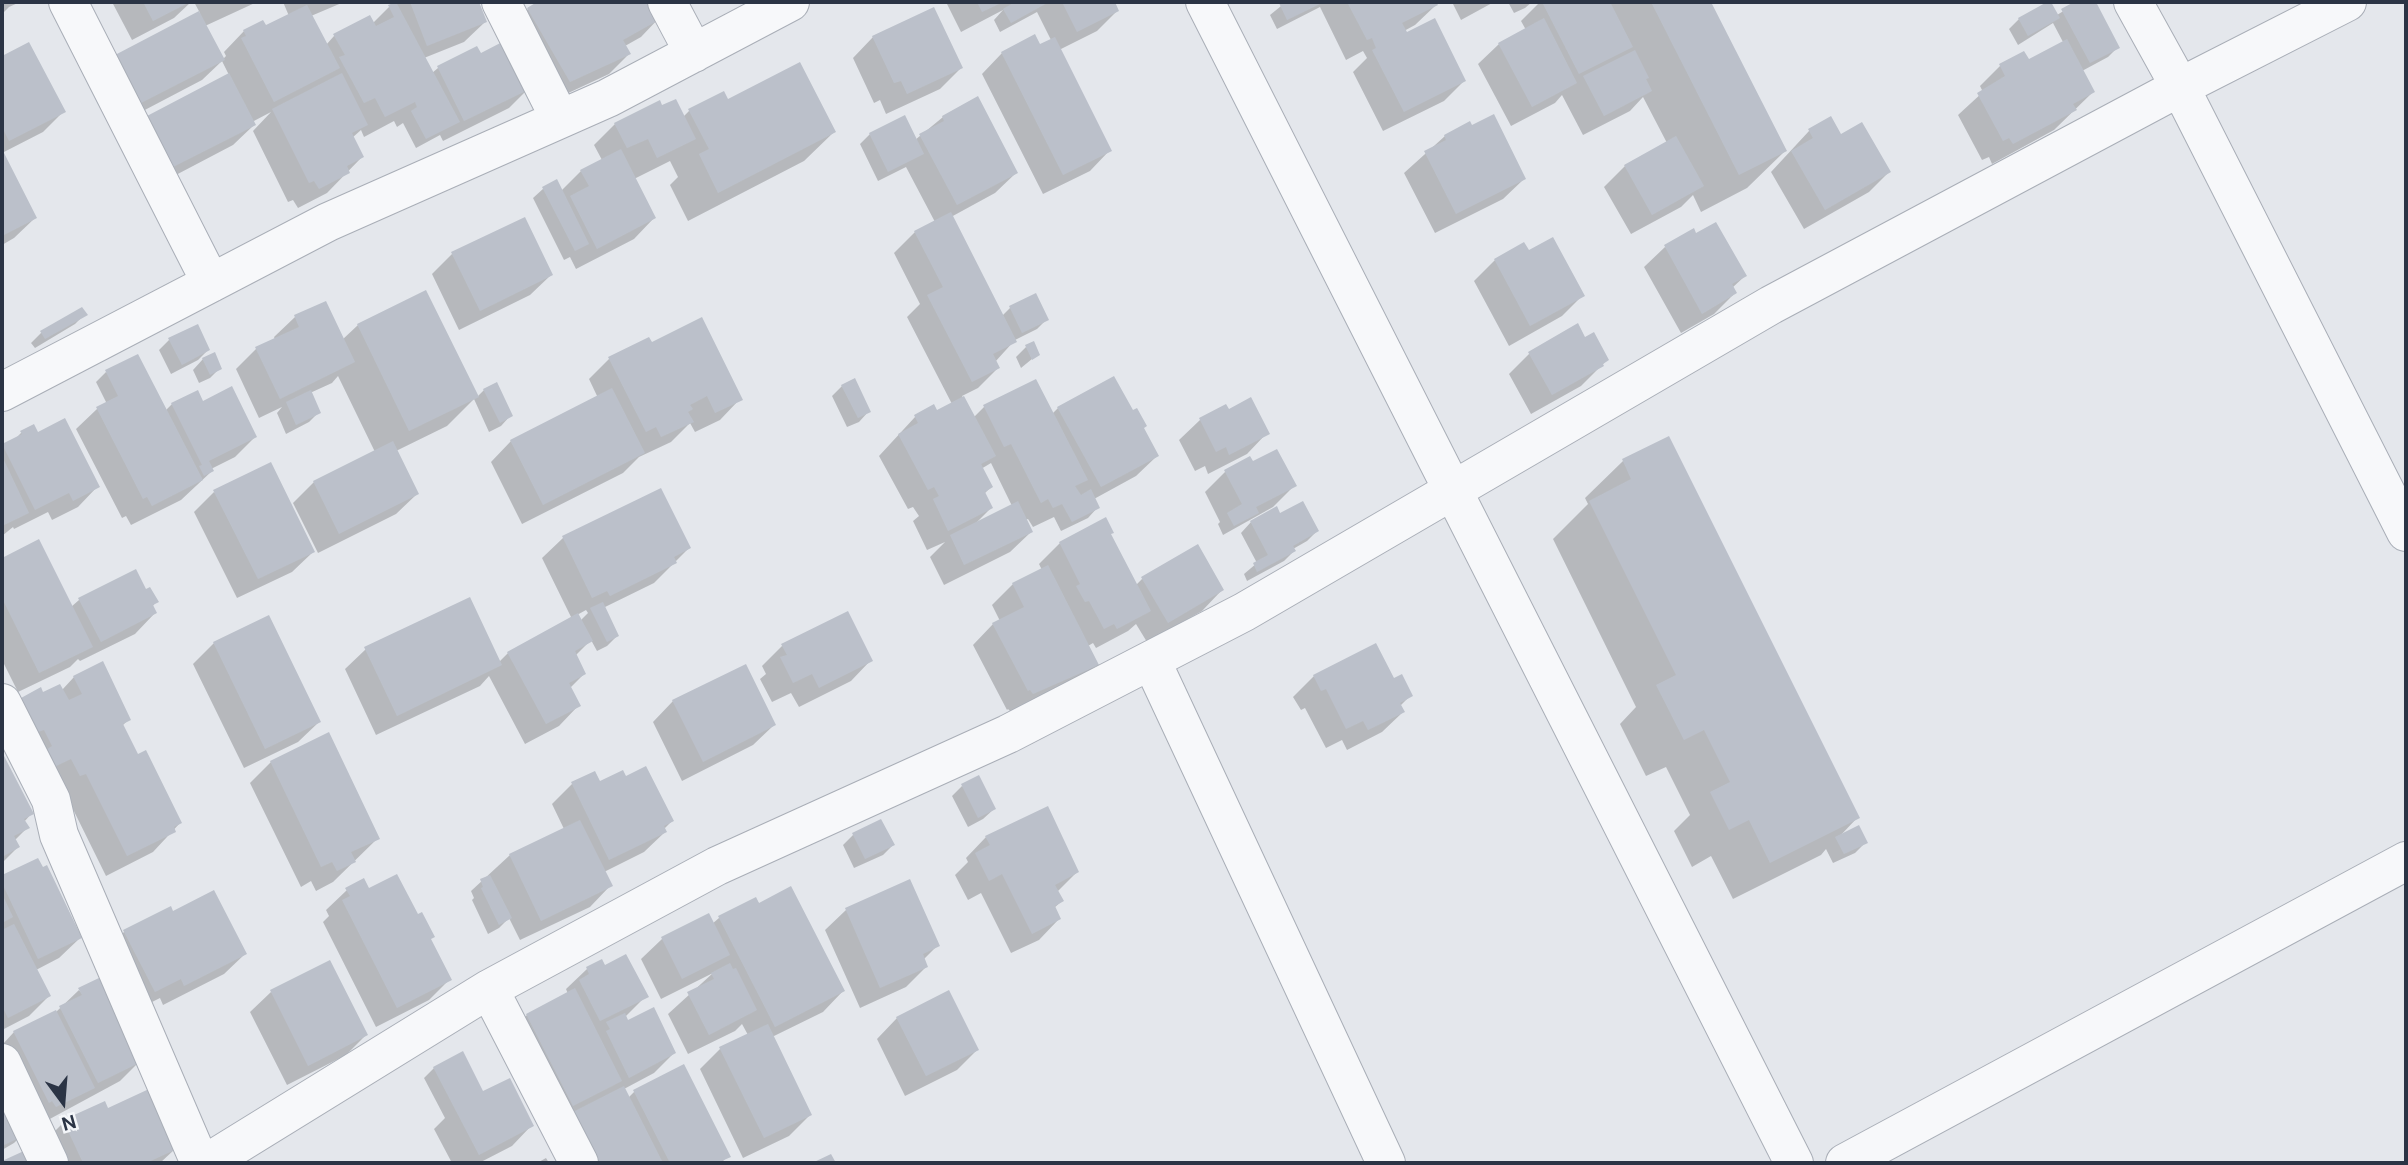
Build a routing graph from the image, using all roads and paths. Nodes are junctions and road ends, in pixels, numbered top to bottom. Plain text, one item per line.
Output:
1 (68, 2) edge
2 (501, 2) edge
3 (667, 2) edge
4 (790, 2) edge
5 (1205, 2) edge
6 (2133, 2) edge
7 (2347, 2) edge
8 (694, 53) junction
9 (2180, 87) junction
10 (561, 119) junction
11 (211, 283) junction
12 (2, 392) edge
13 (1454, 491) junction
14 (2406, 532) edge
15 (1151, 660) junction
16 (2, 703) edge
17 (2406, 861) edge
18 (489, 989) junction
19 (2, 1063) edge
20 (49, 1163) edge
21 (200, 1163) edge
22 (207, 1163) edge
23 (579, 1163) edge
24 (1387, 1163) edge
25 (1794, 1163) edge
26 (1845, 1163) edge

1 - 11 street
2 - 10 street
3 - 8 street
4 - 8 street
5 - 13 street
6 - 9 street
7 - 9 street
8 - 10 street
9 - 13 street
9 - 14 street
10 - 11 street
11 - 12 street
13 - 15 street
13 - 25 street
15 - 18 street
15 - 24 street
16 - 21 street
17 - 26 street
18 - 22 street
18 - 23 street
19 - 20 street

